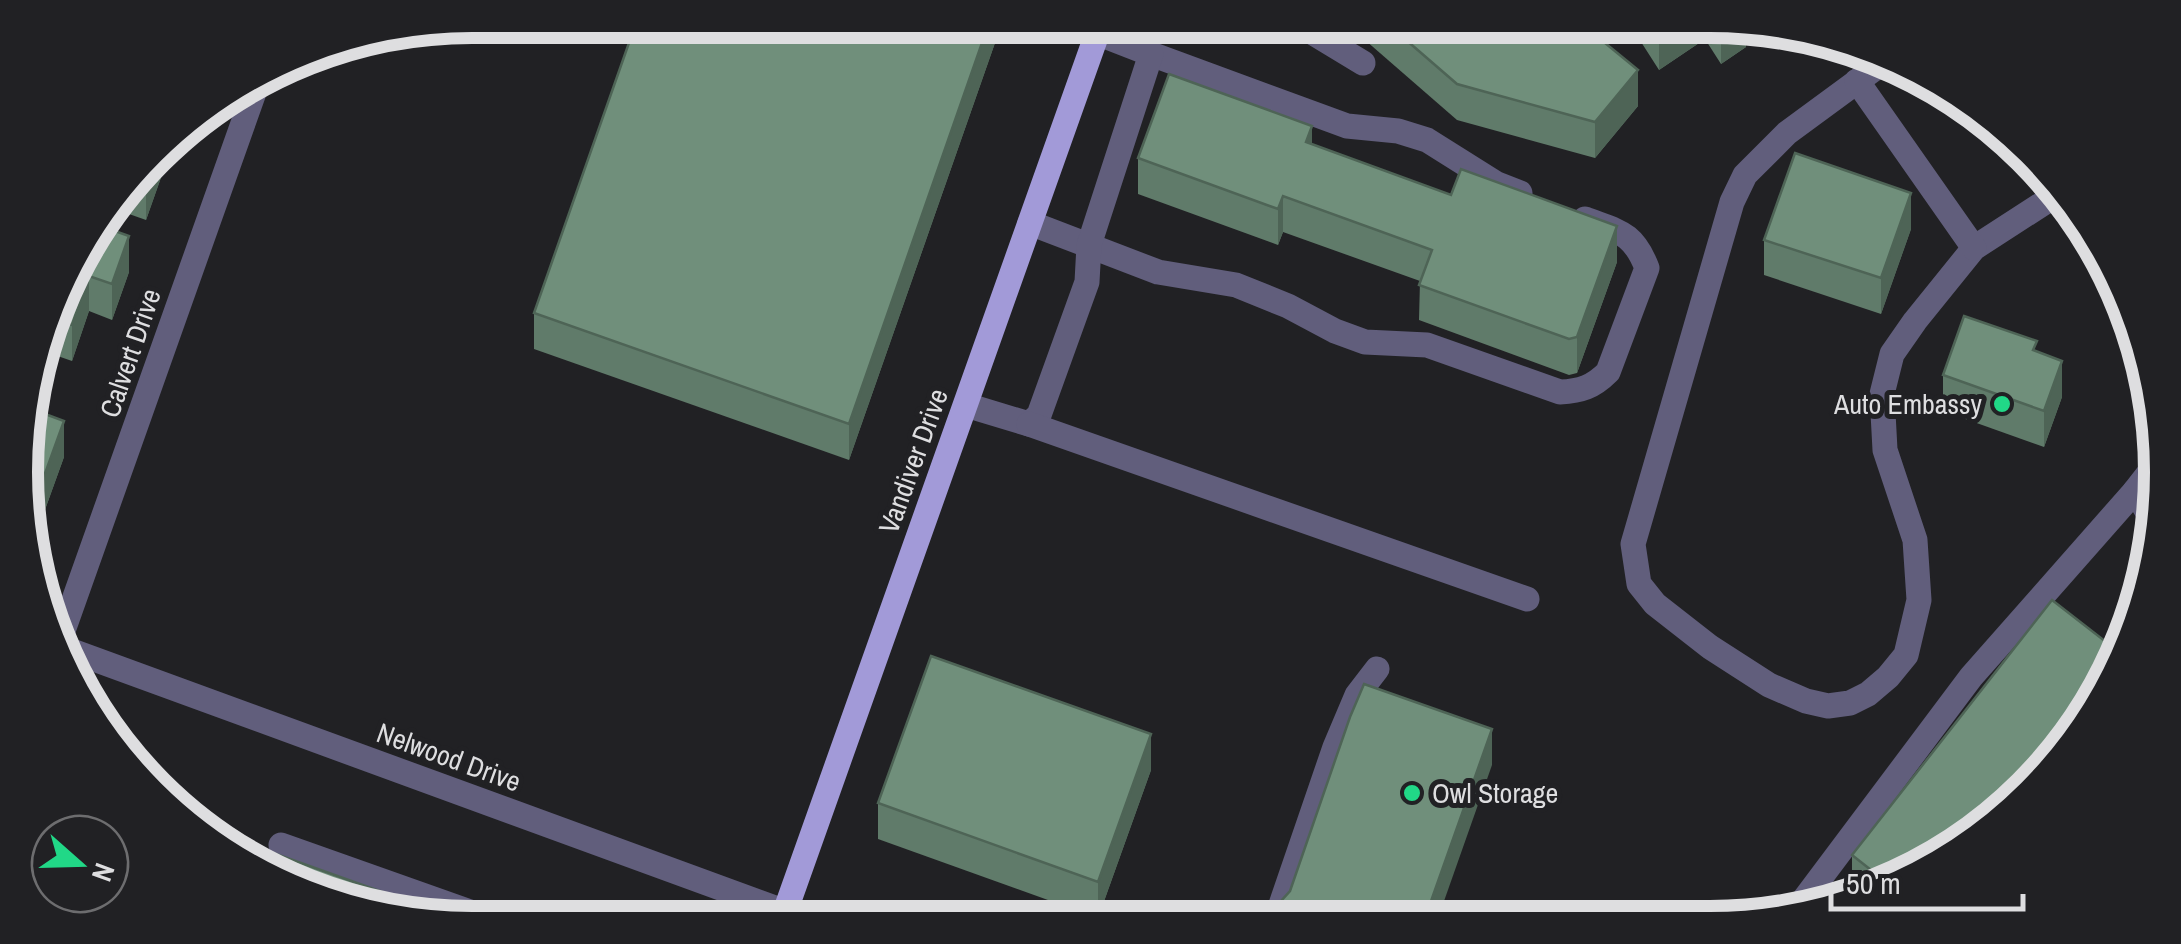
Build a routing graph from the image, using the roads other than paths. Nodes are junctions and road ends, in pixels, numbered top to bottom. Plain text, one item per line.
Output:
1 (1096, 38) edge
2 (1122, 38) edge
3 (1321, 38) edge
4 (1151, 54) junction
5 (1362, 64) dead end
6 (1873, 70) edge
7 (1858, 81) junction
8 (251, 99) edge
9 (2049, 201) edge
10 (1030, 223) junction
11 (1089, 245) junction
12 (1974, 248) junction
13 (966, 404) junction
14 (1029, 424) junction
15 (2143, 481) edge
16 (2135, 491) junction
17 (2143, 504) edge
18 (1527, 599) dead end
19 (66, 626) edge
20 (76, 650) edge
21 (1376, 669) dead end
22 (282, 846) dead end
23 (1808, 895) edge
24 (453, 906) edge
25 (754, 906) edge
26 (787, 906) edge
27 (1280, 906) edge

1 - 10 main road, Vandiver Drive
2 - 4 street
3 - 5 street
4 - 11 street
4 - 11 street
6 - 7 street
7 - 12 street
7 - 12 street
8 - 19 street, Calvert Drive
9 - 12 street
10 - 11 street
10 - 13 main road, Vandiver Drive
11 - 14 street
13 - 14 street
13 - 26 main road, Vandiver Drive
14 - 18 street
15 - 16 street
16 - 17 street
16 - 23 street
20 - 25 street, Nelwood Drive
21 - 27 street
22 - 24 street

